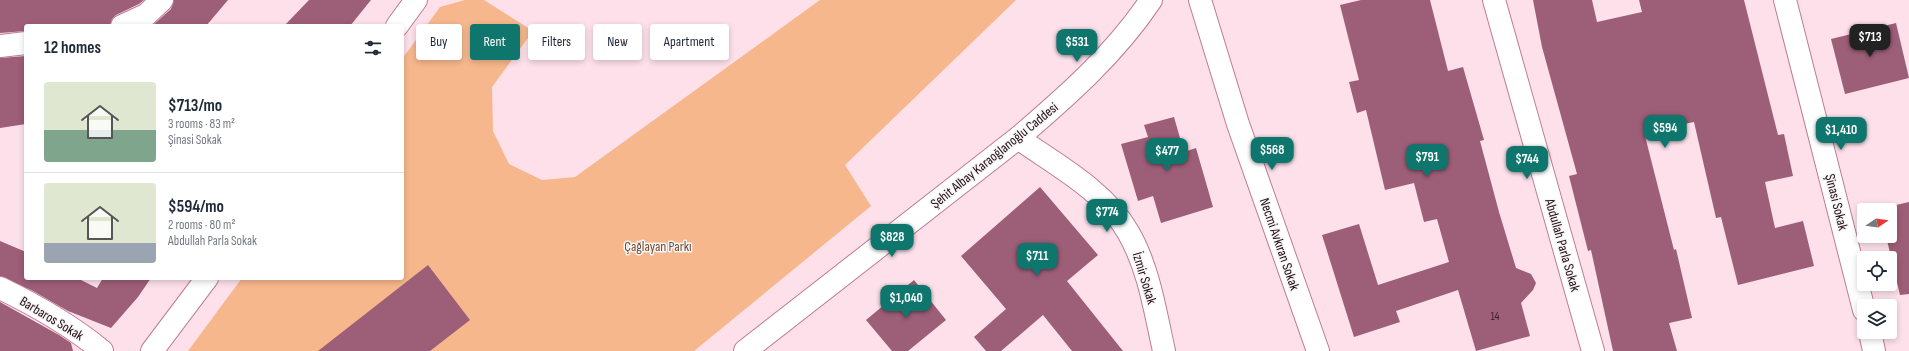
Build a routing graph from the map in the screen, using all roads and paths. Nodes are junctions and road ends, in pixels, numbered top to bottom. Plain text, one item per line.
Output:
1 (162, 0) edge
2 (416, 0) edge
3 (1150, 0) edge
4 (1200, 0) edge
5 (1494, 0) edge
6 (1786, 0) edge
7 (126, 24) edge
8 (398, 24) edge
9 (24, 44) edge
10 (0, 46) edge
11 (1018, 138) junction
12 (205, 280) edge
13 (0, 288) edge
14 (1861, 299) edge
15 (1871, 339) edge
16 (102, 351) edge
17 (152, 351) edge
18 (745, 351) edge
19 (1164, 351) edge
20 (1318, 351) edge
21 (1593, 351) edge
22 (1874, 351) edge

1 - 7 street
2 - 8 street
3 - 11 street, Şehit Albay Karaoğlanoğlu Caddesi
4 - 20 street, Necmi Avkıran Sokak
5 - 21 street, Abdullah Parla Sokak
6 - 14 street, Şinasi Sokak
9 - 10 street
11 - 18 street, Şehit Albay Karaoğlanoğlu Caddesi
11 - 19 street, İzmir Sokak
12 - 17 street
13 - 16 street, Barbaros Sokak
15 - 22 street

